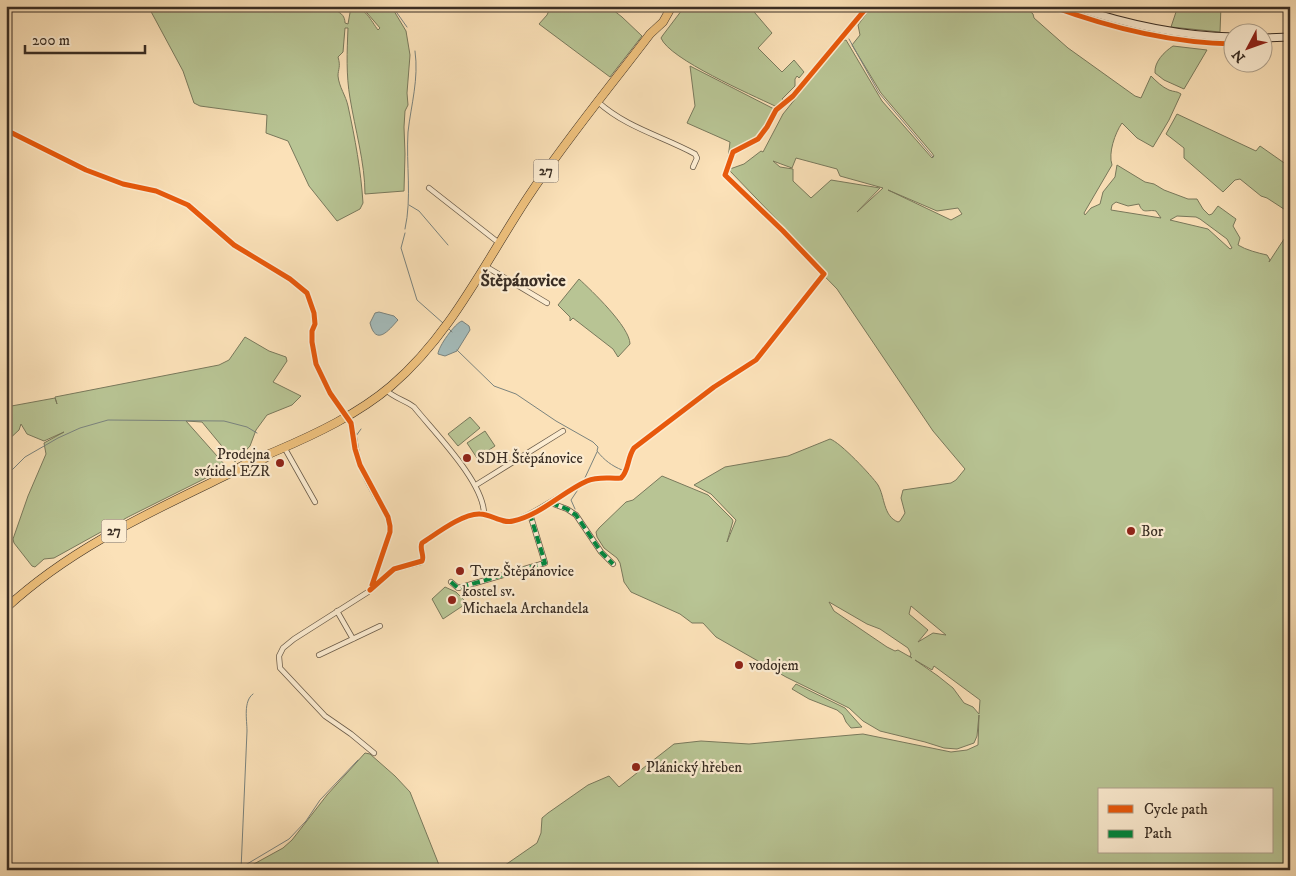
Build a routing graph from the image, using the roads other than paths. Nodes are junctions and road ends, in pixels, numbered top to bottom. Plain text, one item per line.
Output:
1 (671, 6) edge
2 (868, 6) edge
3 (1072, 6) edge
4 (1224, 36) edge
5 (1274, 38) edge
6 (1290, 38) edge
7 (831, 50) dead end
8 (598, 102) junction
9 (693, 167) dead end
10 (429, 188) dead end
11 (499, 243) junction
12 (485, 266) junction
13 (547, 303) dead end
14 (386, 390) junction
15 (348, 416) junction
16 (563, 432) dead end
17 (284, 447) junction
18 (476, 485) junction
19 (562, 495) dead end
20 (315, 502) dead end
21 (551, 503) junction
22 (484, 514) junction
23 (530, 514) junction
24 (613, 564) dead end
25 (451, 582) dead end
26 (370, 590) junction
27 (6, 608) edge
28 (337, 611) junction
29 (380, 626) dead end
30 (353, 639) junction
31 (319, 655) dead end
32 (374, 753) dead end

1 - 8 main road, 27
2 - 7 street
3 - 4 main road
5 - 6 main road
8 - 9 street
8 - 11 main road, 27
10 - 11 street
11 - 12 main road, 27
12 - 13 street
12 - 14 main road, 27
14 - 15 main road, 27
14 - 18 street
15 - 17 main road, 27
15 - 26 street
16 - 18 street
17 - 20 street
17 - 27 main road, 27
18 - 22 street
19 - 21 street
21 - 23 street
21 - 24 street
22 - 23 street
22 - 26 street
23 - 25 street
26 - 28 street
28 - 30 street
28 - 32 street
29 - 30 street
30 - 31 street

